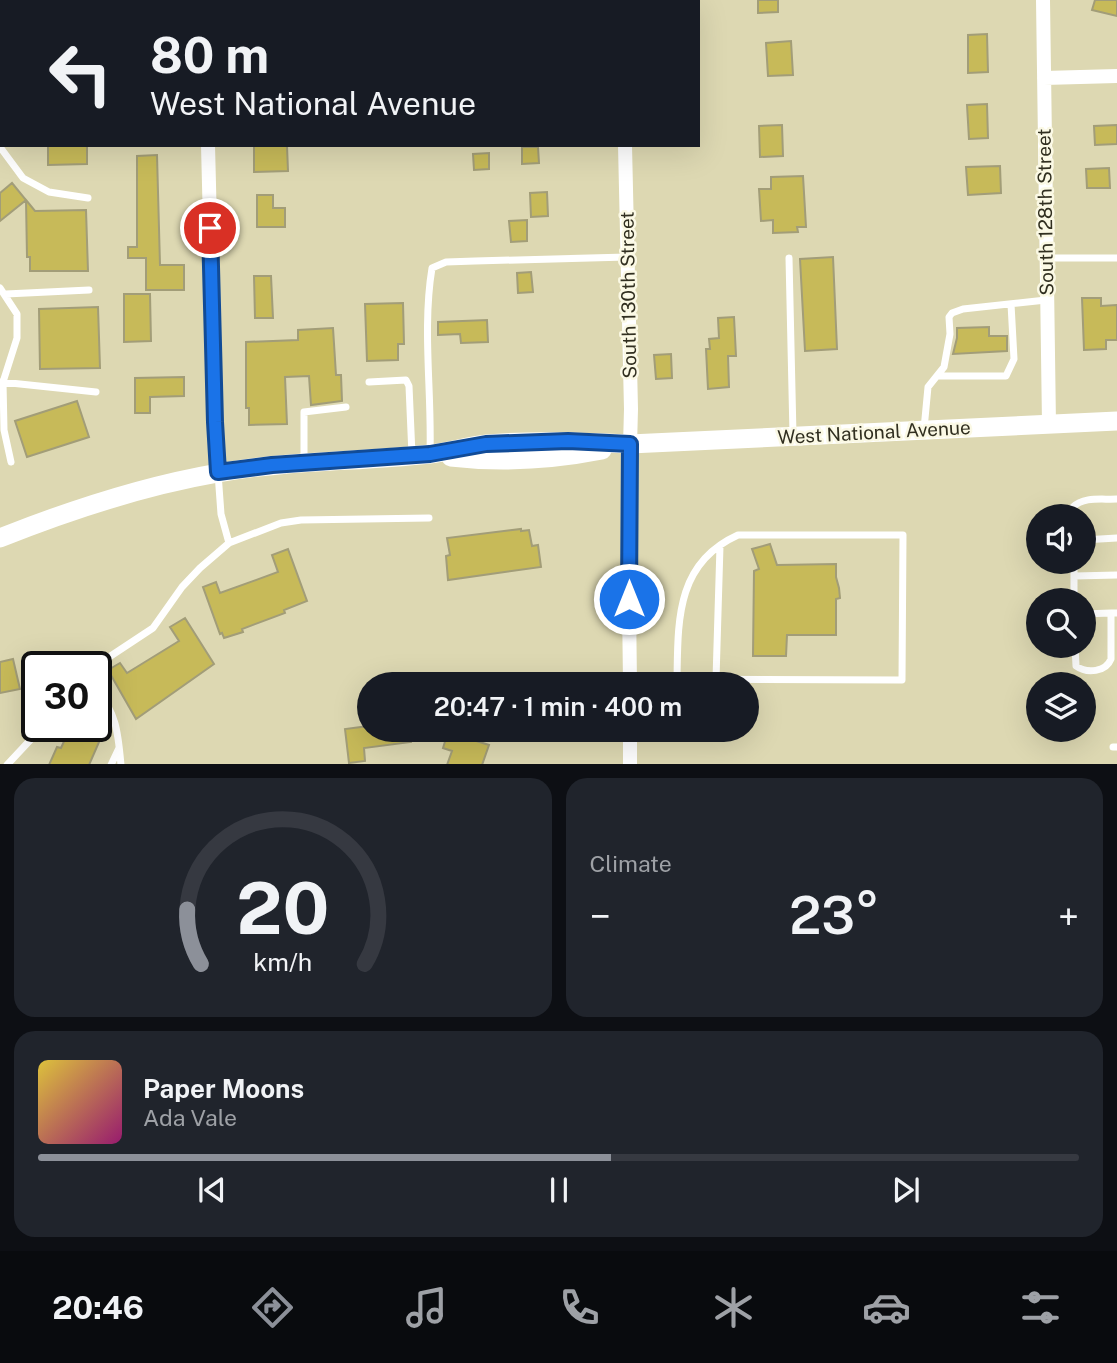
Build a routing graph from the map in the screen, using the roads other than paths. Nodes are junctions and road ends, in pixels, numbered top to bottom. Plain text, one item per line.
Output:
1 (1043, 0) edge
2 (1117, 76) edge
3 (1044, 78) junction
4 (208, 147) edge
5 (625, 147) edge
6 (0, 148) edge
7 (88, 198) dead end
8 (627, 257) junction
9 (789, 258) dead end
10 (1045, 258) junction
11 (1117, 258) edge
12 (89, 290) dead end
13 (3, 291) edge
14 (1046, 300) junction
15 (1011, 304) junction
16 (937, 376) junction
17 (1, 382) edge
18 (369, 382) dead end
19 (96, 392) dead end
20 (346, 407) dead end
21 (1117, 421) edge
22 (1049, 424) junction
23 (924, 430) junction
24 (793, 436) junction
25 (630, 444) junction
26 (421, 455) junction
27 (11, 462) dead end
28 (304, 463) junction
29 (218, 472) junction
30 (1117, 499) edge
31 (1075, 504) edge
32 (429, 518) dead end
33 (0, 538) edge
34 (1117, 538) edge
35 (1096, 539) edge
36 (229, 544) junction
37 (720, 547) junction
38 (1117, 575) edge
39 (1074, 576) joint
40 (1074, 588) edge
41 (1114, 613) edge
42 (1096, 614) edge
43 (112, 654) edge
44 (1076, 658) edge
45 (630, 672) edge
46 (677, 672) edge
47 (716, 672) edge
48 (759, 679) edge
49 (112, 712) edge
50 (28, 742) edge
51 (630, 742) edge
52 (119, 747) junction
53 (8, 764) edge
54 (111, 764) edge
55 (121, 764) edge
56 (630, 764) edge

1 - 3 street, South 128th Street
2 - 3 street
3 - 10 street, South 128th Street
4 - 29 street
5 - 8 street, South 130th Street
6 - 7 lane
8 - 25 street, South 130th Street
8 - 26 lane
9 - 24 lane
10 - 11 lane
10 - 14 street, South 128th Street
12 - 13 lane
13 - 17 lane
14 - 15 lane
14 - 22 street, South 128th Street
15 - 16 lane
15 - 16 lane
16 - 23 lane
17 - 19 lane
17 - 27 lane
18 - 26 lane
20 - 28 lane
21 - 22 main road, West National Avenue
22 - 23 main road, West National Avenue
23 - 24 main road, West National Avenue
24 - 25 main road, West National Avenue
25 - 26 main road, West National Avenue
25 - 45 street, South 130th Street
26 - 28 main road, West National Avenue
28 - 29 main road, West National Avenue
29 - 33 main road, West National Avenue
29 - 36 lane
30 - 31 lane
32 - 36 lane
34 - 35 lane
36 - 43 lane
37 - 46 lane
37 - 47 lane
37 - 48 lane
38 - 39 lane
39 - 40 lane
41 - 42 lane
41 - 44 lane
49 - 52 lane
50 - 53 lane
51 - 56 street
52 - 54 lane
52 - 55 lane

